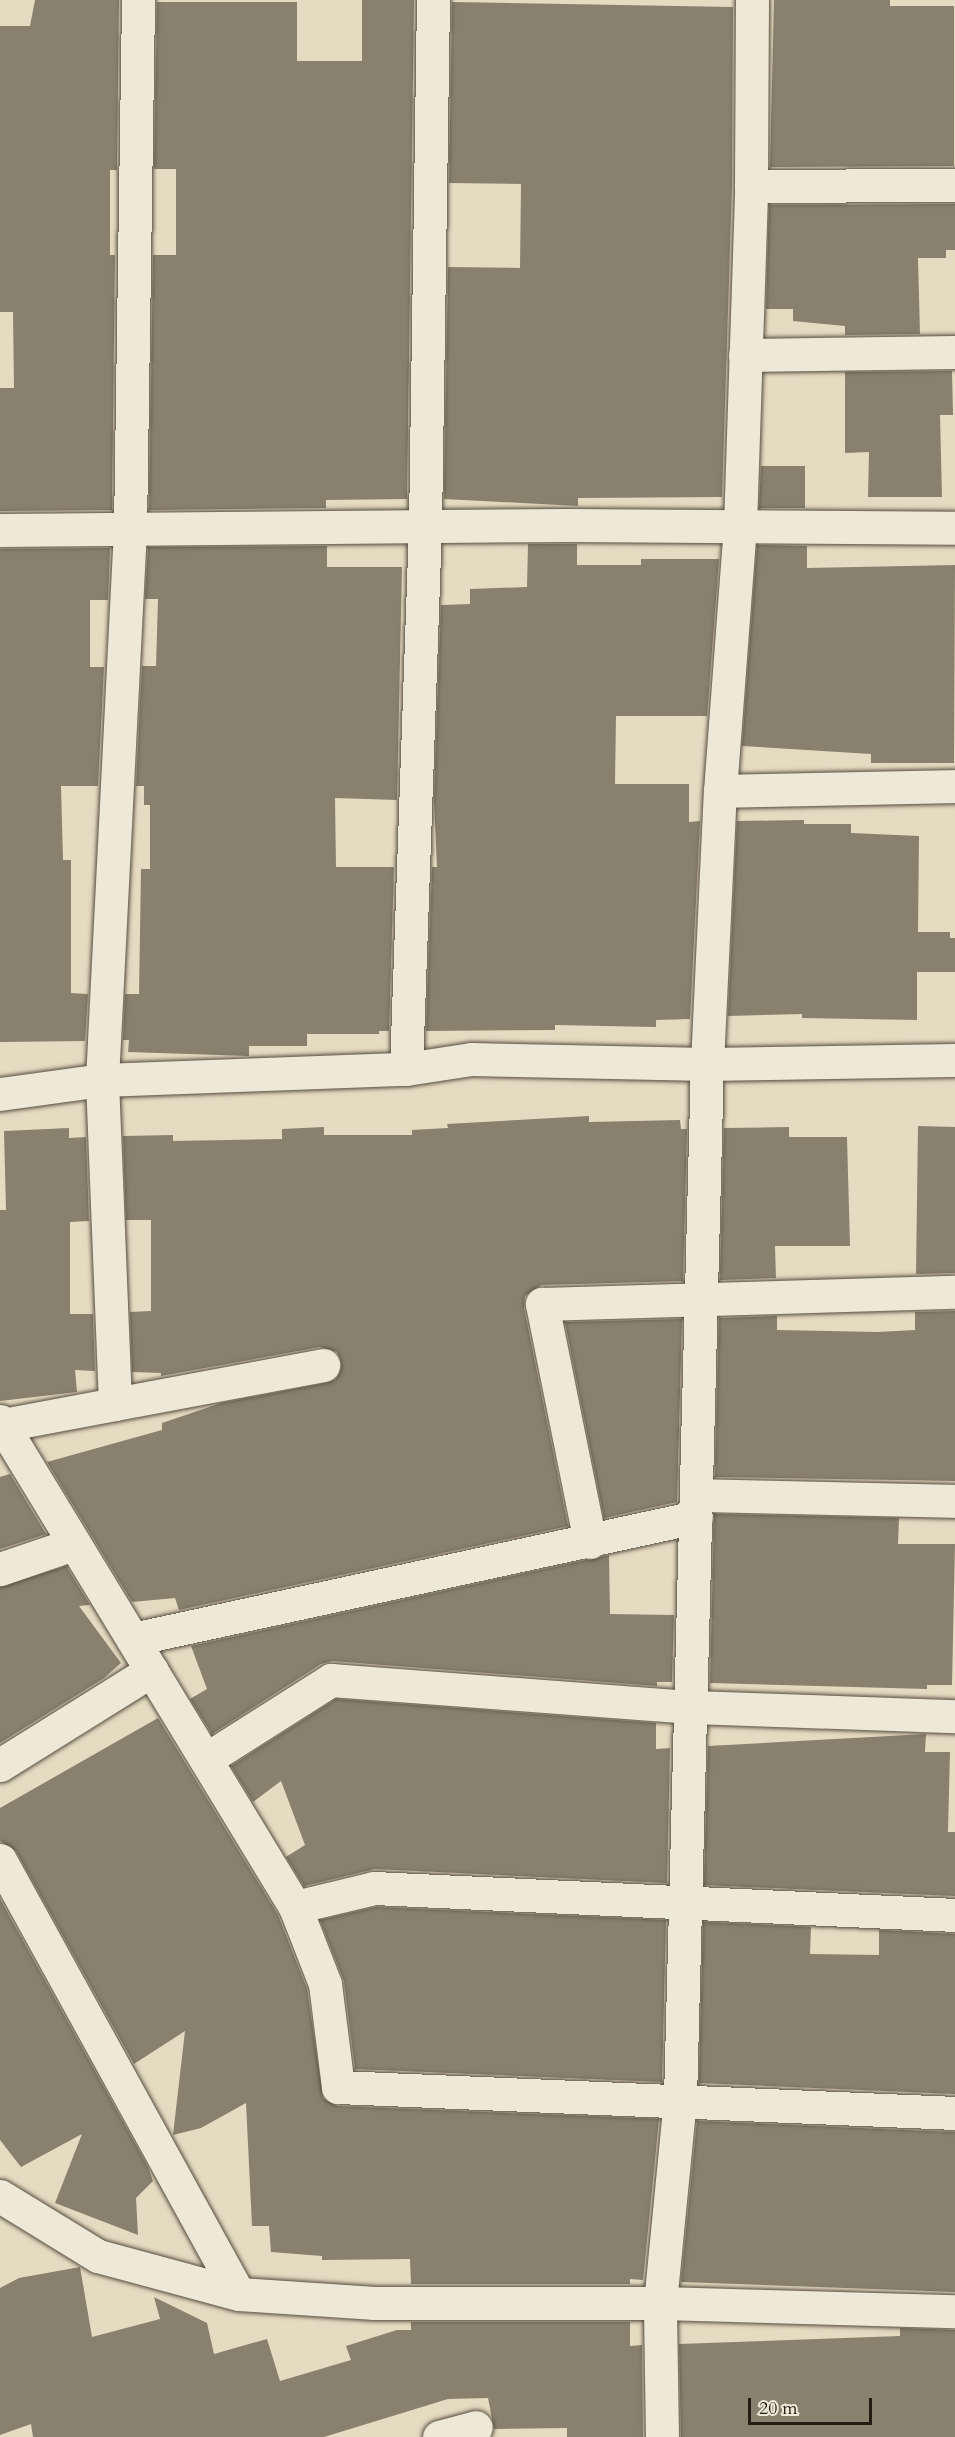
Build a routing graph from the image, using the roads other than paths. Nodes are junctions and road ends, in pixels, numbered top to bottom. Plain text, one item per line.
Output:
1 (138, 0) edge
2 (433, 0) edge
3 (752, 0) edge
4 (955, 185) edge
5 (751, 186) junction
6 (955, 352) edge
7 (745, 355) junction
8 (424, 526) junction
9 (740, 526) junction
10 (955, 528) edge
11 (130, 529) junction
12 (0, 530) edge
13 (955, 786) edge
14 (720, 791) junction
15 (955, 1060) edge
16 (707, 1064) junction
17 (406, 1069) junction
18 (102, 1080) junction
19 (0, 1094) edge
20 (955, 1293) edge
21 (701, 1297) junction
22 (323, 1365) dead end
23 (115, 1404) junction
24 (1, 1423) edge
25 (955, 1501) edge
26 (696, 1506) junction
27 (590, 1542) junction
28 (74, 1544) junction
29 (0, 1569) edge
30 (133, 1639) junction
31 (152, 1670) junction
32 (692, 1707) junction
33 (955, 1716) edge
34 (208, 1758) junction
35 (0, 1765) edge
36 (0, 1860) edge
37 (684, 1902) junction
38 (296, 1907) junction
39 (955, 1915) edge
40 (680, 2099) junction
41 (955, 2113) edge
42 (0, 2196) edge
43 (239, 2294) junction
44 (660, 2303) junction
45 (955, 2311) edge
46 (476, 2427) dead end
47 (439, 2437) edge
48 (662, 2437) edge

1 - 11 street
2 - 8 street
3 - 5 street
4 - 5 street
5 - 7 street
6 - 7 street
7 - 9 street
8 - 9 street
8 - 11 street
8 - 17 street
9 - 10 street
9 - 14 street
11 - 12 street
11 - 18 street
13 - 14 street
14 - 16 street
15 - 16 street
16 - 17 street
16 - 21 street
17 - 18 street
18 - 19 street
18 - 23 street
20 - 21 street
21 - 26 street
21 - 27 street
22 - 23 street
23 - 24 street
24 - 28 street
25 - 26 street
26 - 27 street
26 - 32 street
27 - 30 street
28 - 29 street
28 - 30 street
30 - 31 street
31 - 34 street
31 - 35 street
32 - 33 street
32 - 34 street
32 - 37 street
34 - 38 street
36 - 43 street
37 - 38 street
37 - 39 street
37 - 40 street
38 - 40 street
40 - 41 street
40 - 44 street
42 - 43 street
43 - 44 street
44 - 45 street
44 - 48 street
46 - 47 street

